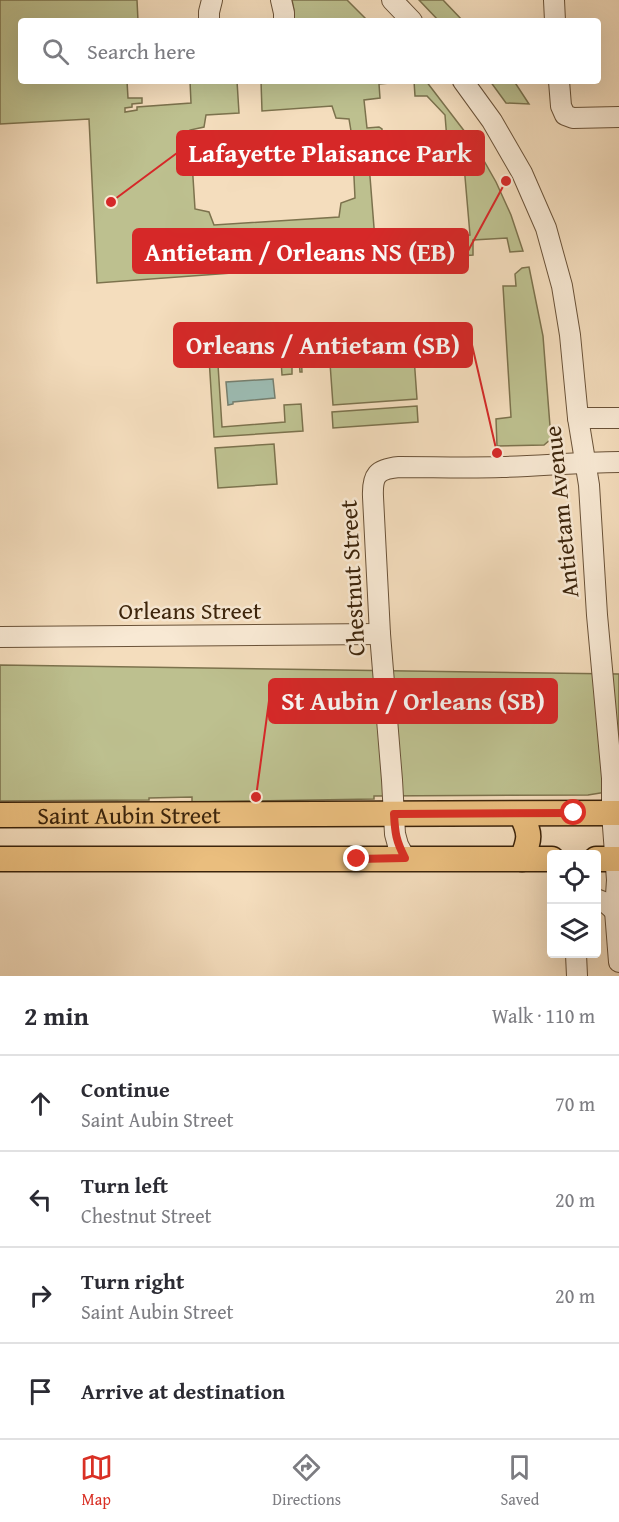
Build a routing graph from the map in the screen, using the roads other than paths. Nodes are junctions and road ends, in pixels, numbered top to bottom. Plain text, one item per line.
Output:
1 (212, 0) edge
2 (281, 0) edge
3 (392, 0) edge
4 (554, 0) edge
5 (209, 18) edge
6 (284, 18) edge
7 (409, 18) edge
8 (555, 18) edge
9 (465, 84) edge
10 (559, 84) edge
11 (619, 117) edge
12 (578, 418) junction
13 (619, 418) edge
14 (585, 462) junction
15 (619, 462) edge
16 (380, 634) junction
17 (0, 637) edge
18 (616, 813) edge
19 (394, 814) junction
20 (521, 814) junction
21 (0, 815) edge
22 (405, 858) junction
23 (0, 859) edge
24 (522, 859) junction
25 (547, 859) edge
26 (610, 859) edge
27 (601, 901) edge
28 (615, 911) junction
29 (576, 958) edge
30 (619, 962) edge
31 (577, 976) edge

1 - 5 street
2 - 6 street
3 - 7 street
4 - 8 street
9 - 12 street, Antietam Avenue
10 - 11 street
12 - 13 street
12 - 14 street, Antietam Avenue
14 - 15 street
14 - 16 street, Chestnut Street
14 - 18 street, Antietam Avenue
16 - 17 street, Orleans Street
16 - 19 street, Chestnut Street
18 - 20 main road, Saint Aubin Street
18 - 26 street, Antietam Avenue
19 - 20 main road, Saint Aubin Street
19 - 21 main road, Saint Aubin Street
19 - 22 street, Chestnut Street
20 - 24 main road
22 - 23 main road, Saint Aubin Street
22 - 24 main road, Saint Aubin Street
24 - 25 main road, Saint Aubin Street
26 - 28 street, Antietam Avenue
27 - 28 street
28 - 30 street, Antietam Avenue
29 - 31 street

